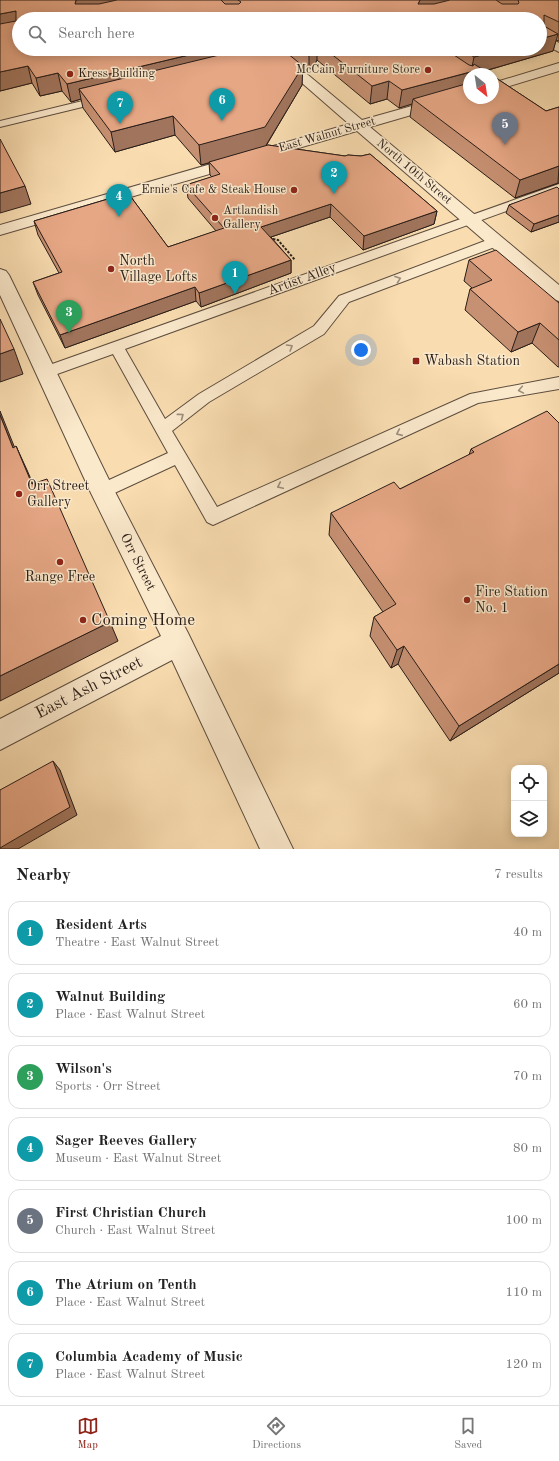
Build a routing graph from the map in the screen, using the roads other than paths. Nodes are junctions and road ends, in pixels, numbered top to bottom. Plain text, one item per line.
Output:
1 (547, 41) edge
2 (559, 48) edge
3 (277, 56) edge
4 (559, 67) edge
5 (499, 85) edge
6 (113, 96) edge
7 (463, 96) edge
8 (0, 124) edge
9 (359, 126) junction
10 (559, 188) edge
11 (469, 220) junction
12 (0, 230) edge
13 (496, 242) junction
14 (0, 275) edge
15 (559, 295) edge
16 (116, 346) junction
17 (46, 372) junction
18 (559, 383) edge
19 (163, 429) junction
20 (179, 456) junction
21 (102, 491) junction
22 (178, 642) junction
23 (0, 735) edge
24 (276, 849) edge

1 - 2 street
3 - 9 street, North 10th Street
4 - 5 street
6 - 8 lane
7 - 9 street, East Walnut Street
9 - 11 street, North 10th Street
9 - 12 street, East Walnut Street
10 - 11 lane, Artist Alley
11 - 13 street, North 10th Street
11 - 16 lane, Artist Alley
13 - 15 street, North 10th Street
19 -> 13 lane
14 - 17 street, Orr Street
16 - 17 lane, Artist Alley
16 - 19 lane
17 - 21 street, Orr Street
18 -> 20 lane
19 - 20 lane
20 - 21 lane
21 - 22 street, Orr Street
22 - 23 street, East Ash Street
22 - 24 street, Orr Street

